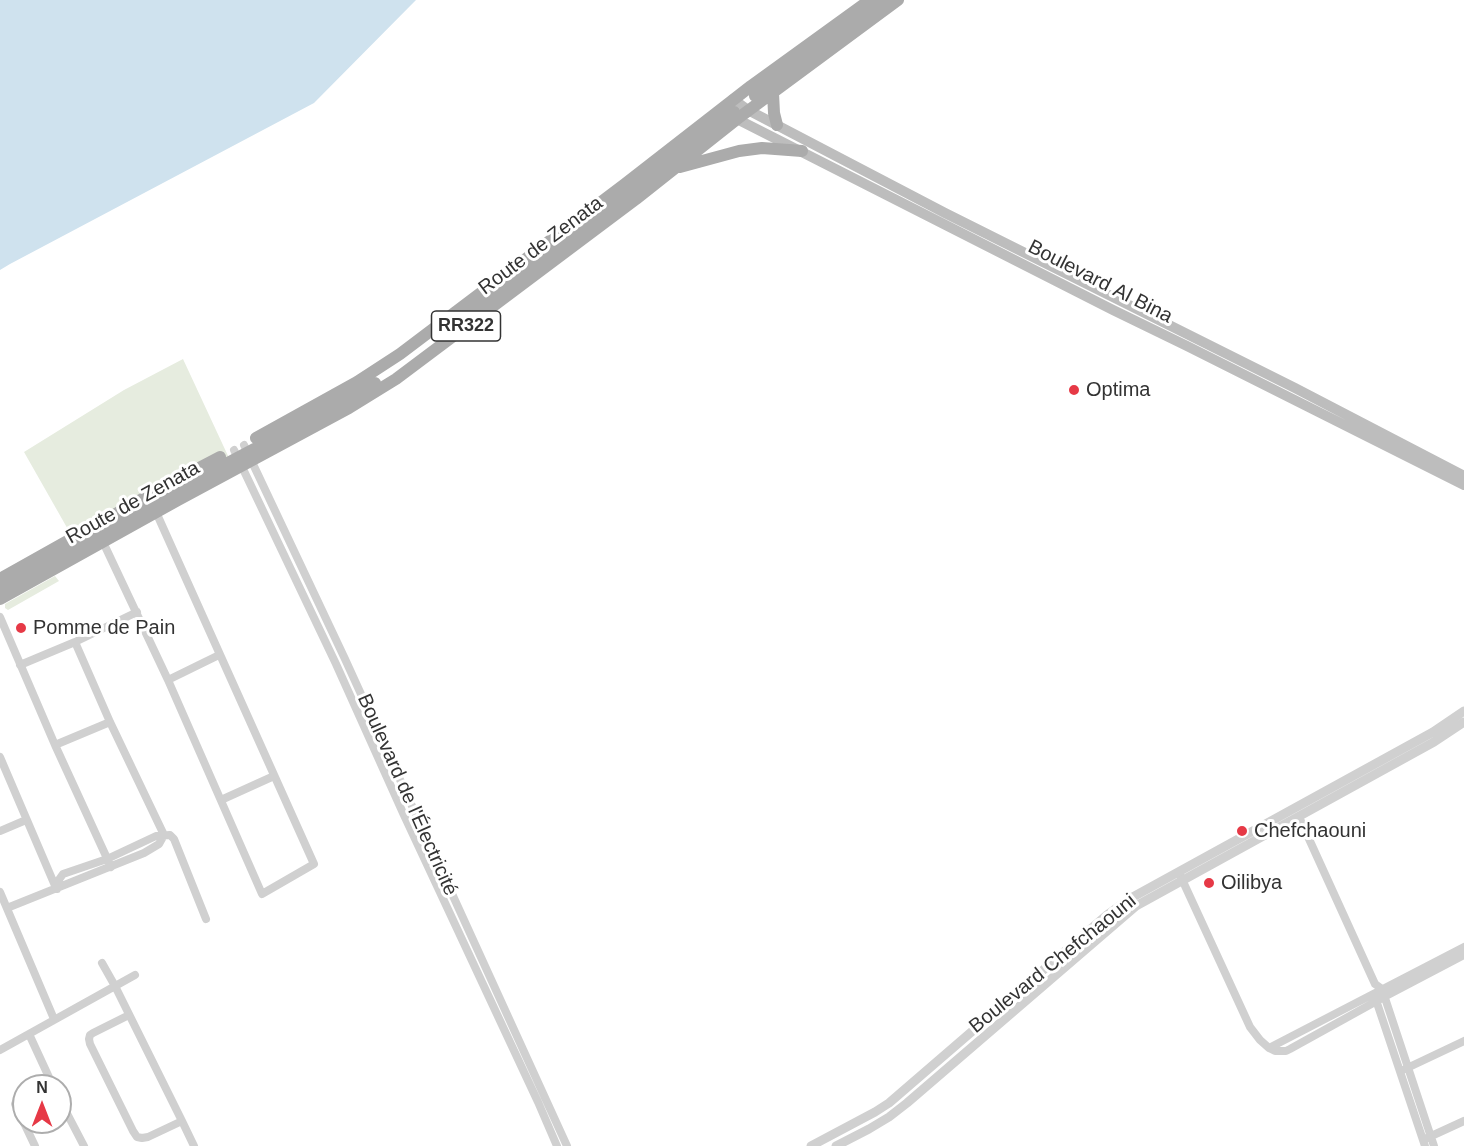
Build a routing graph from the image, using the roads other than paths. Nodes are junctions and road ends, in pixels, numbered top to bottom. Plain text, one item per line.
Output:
1 (870, 0) edge
2 (884, 0) edge
3 (893, 0) edge
4 (898, 0) edge
5 (772, 93) junction
6 (742, 106) junction
7 (730, 115) junction
8 (777, 125) junction
9 (802, 151) junction
10 (675, 168) junction
11 (244, 456) junction
12 (1464, 476) edge
13 (1464, 485) edge
14 (156, 512) junction
15 (103, 542) junction
16 (0, 579) edge
17 (0, 589) edge
18 (0, 597) edge
19 (136, 612) junction
20 (0, 617) edge
21 (75, 642) junction
22 (219, 655) junction
23 (21, 665) junction
24 (168, 680) junction
25 (1464, 711) edge
26 (110, 722) junction
27 (1464, 722) edge
28 (55, 745) junction
29 (0, 757) edge
30 (274, 776) junction
31 (221, 800) junction
32 (1299, 817) junction
33 (26, 820) junction
34 (0, 831) edge
35 (164, 836) junction
36 (107, 859) junction
37 (111, 867) junction
38 (1180, 877) junction
39 (57, 889) junction
40 (0, 892) edge
41 (7, 908) junction
42 (206, 919) dead end
43 (1464, 947) edge
44 (1464, 955) edge
45 (102, 963) dead end
46 (135, 975) dead end
47 (115, 986) junction
48 (1378, 993) junction
49 (129, 1015) junction
50 (54, 1019) junction
51 (29, 1034) junction
52 (1464, 1041) edge
53 (0, 1050) edge
54 (1404, 1070) junction
55 (47, 1074) edge
56 (182, 1121) junction
57 (1464, 1121) edge
58 (72, 1123) edge
59 (1426, 1141) edge
60 (84, 1146) edge
61 (194, 1146) edge
62 (557, 1146) edge
63 (567, 1146) edge
64 (810, 1146) edge
65 (836, 1146) edge
66 (1434, 1146) edge

1 - 6 main road, Route de Zenata / RR322
2 - 6 main road, Route de Zenata / RR322
3 - 6 main road, Route de Zenata / RR322
4 - 5 main road, Route de Zenata / RR322
5 - 6 main road, Route de Zenata / RR322
5 - 8 main road
6 - 7 main road, Route de Zenata / RR322
6 - 7 main road, Route de Zenata / RR322
6 - 8 main road, Boulevard Al Bina
7 - 9 main road, Boulevard Al Bina
7 - 10 main road, Route de Zenata / RR322
7 - 11 main road, Route de Zenata / RR322
8 - 12 main road, Boulevard Al Bina
9 - 10 main road
9 - 13 main road, Boulevard Al Bina
10 - 11 main road, Route de Zenata / RR322
11 - 14 main road, Route de Zenata / RR322
11 - 16 main road, Route de Zenata / RR322
11 - 17 main road, Route de Zenata / RR322
11 - 18 main road, Route de Zenata / RR322
11 - 62 street, Boulevard de l'Électricité
11 - 63 street, Boulevard de l'Électricité
14 - 15 main road, Route de Zenata / RR322
14 - 22 street
15 - 18 main road, Route de Zenata / RR322
15 - 19 street
19 - 21 street
19 - 24 street
20 - 23 street
21 - 23 street
21 - 26 street
22 - 24 street
22 - 30 street
23 - 28 street
24 - 31 street
25 - 38 street, Boulevard Chefchaouni
26 - 28 street
26 - 35 street
27 - 32 street, Boulevard Chefchaouni
28 - 36 street
29 - 33 street
30 - 31 street
30 - 31 street
32 - 38 street, Boulevard Chefchaouni
32 - 48 street
33 - 34 street
33 - 39 street
35 - 36 street
35 - 37 street
35 - 42 street
36 - 37 street
36 - 39 street
37 - 39 street
38 - 48 street
38 - 64 street, Boulevard Chefchaouni
38 - 65 street, Boulevard Chefchaouni
39 - 41 street
40 - 41 street
41 - 50 street
43 - 48 street
44 - 48 street
45 - 47 street
46 - 47 street
47 - 49 street
47 - 50 street
48 - 54 street
49 - 56 street
49 - 56 street
50 - 51 street
51 - 53 street
51 - 55 street
52 - 54 street
54 - 59 street
56 - 61 street
57 - 59 street
58 - 60 street
59 - 66 street

